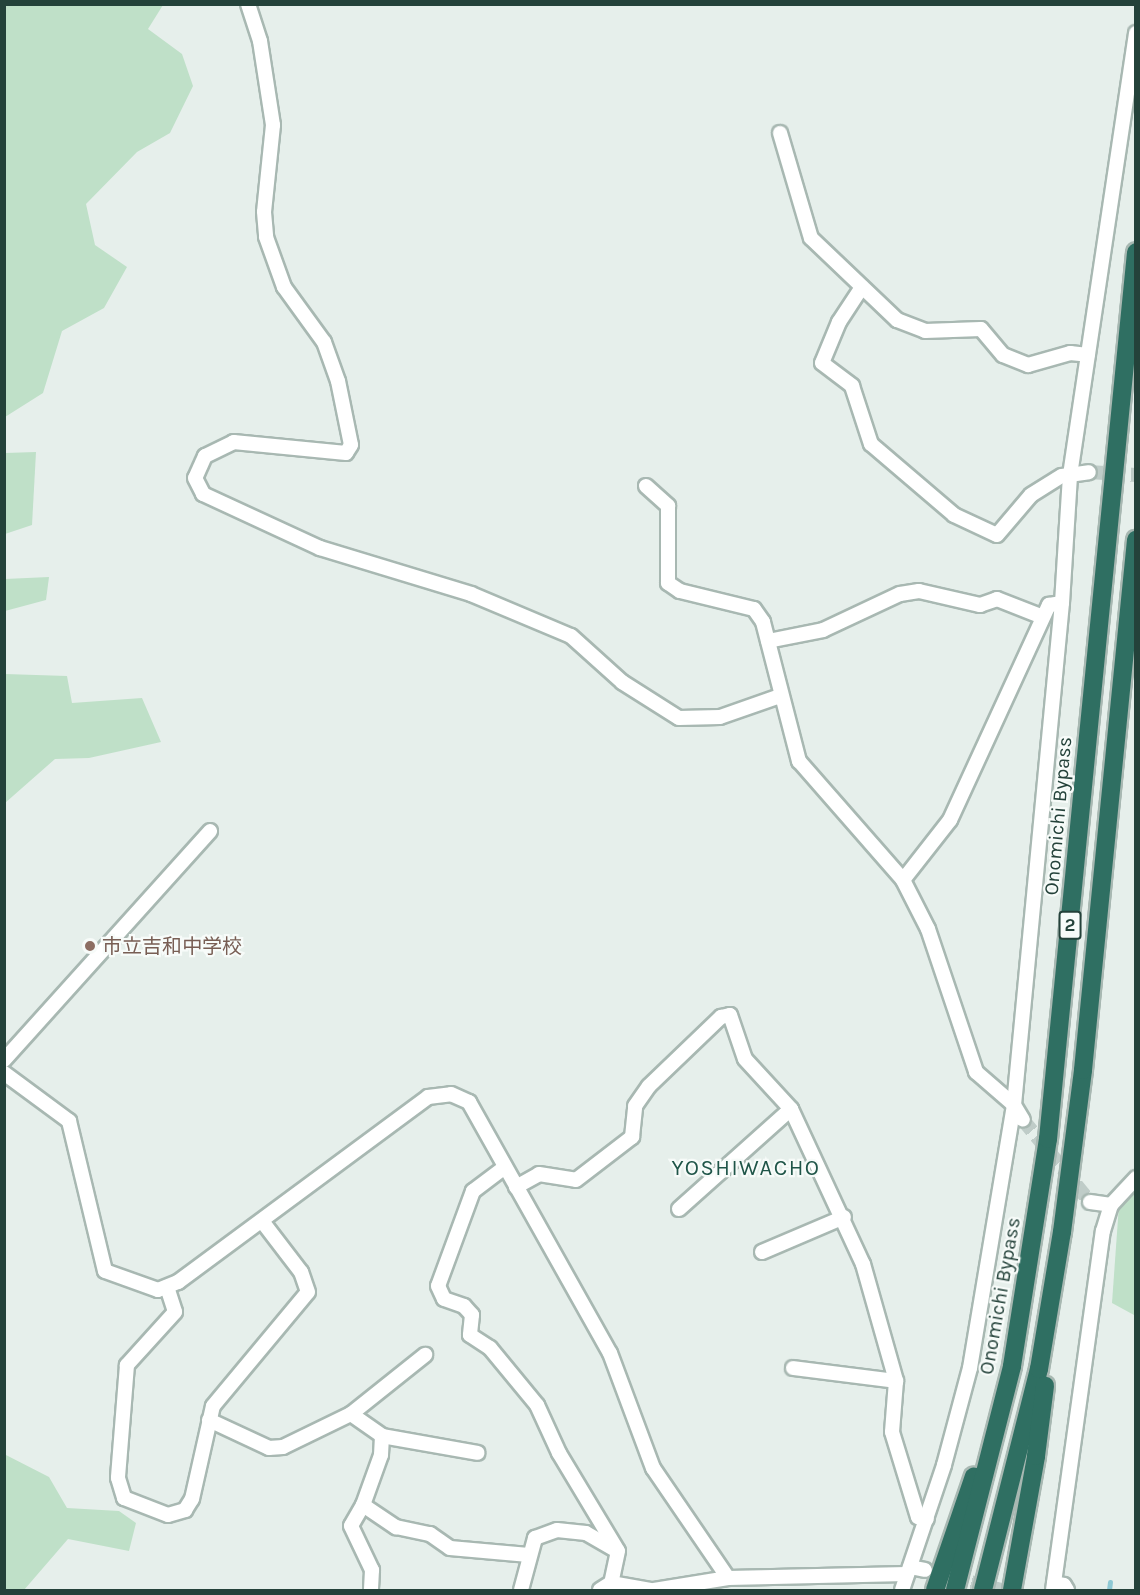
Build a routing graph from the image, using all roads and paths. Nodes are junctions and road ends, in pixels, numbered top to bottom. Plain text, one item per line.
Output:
1 (248, 4) edge
2 (1136, 33) edge
3 (780, 133) dead end
4 (1136, 252) edge
5 (862, 287) junction
6 (1088, 356) junction
7 (1089, 471) tunnel mouth
8 (1070, 475) junction
9 (646, 486) dead end
10 (1136, 540) edge
11 (1062, 603) junction
12 (1043, 617) junction
13 (768, 641) junction
14 (780, 696) junction
15 (210, 831) dead end
16 (903, 880) junction
17 (4, 1060) edge
18 (4, 1073) edge
19 (1014, 1105) junction
20 (791, 1109) junction
21 (1023, 1120) tunnel mouth
22 (505, 1167) junction
23 (1136, 1178) edge
24 (516, 1187) junction
25 (1089, 1202) tunnel mouth
26 (1111, 1205) junction
27 (679, 1209) dead end
28 (844, 1217) junction
29 (262, 1221) junction
30 (1062, 1232) junction
31 (762, 1252) dead end
32 (166, 1287) junction
33 (424, 1355) dead end
34 (1012, 1366) junction
35 (793, 1368) dead end
36 (896, 1381) junction
37 (351, 1414) junction
38 (209, 1420) junction
39 (382, 1436) junction
40 (478, 1453) dead end
41 (363, 1505) junction
42 (927, 1520) junction
43 (618, 1551) junction
44 (529, 1555) junction
45 (925, 1570) dead end
46 (909, 1571) junction
47 (728, 1578) junction
48 (605, 1586) edge
49 (1054, 1587) edge
50 (370, 1590) edge
51 (521, 1590) edge
52 (652, 1590) edge
53 (902, 1590) edge
54 (935, 1590) edge
55 (955, 1590) edge
56 (983, 1590) edge
57 (1012, 1590) edge
58 (1067, 1590) edge

1 - 14 street
2 - 6 street
3 - 5 street
4 - 34 highway, Onomichi Bypass / 2
5 - 6 street
5 - 8 street
6 - 8 street
7 - 8 street
8 - 11 street
9 - 13 street
10 - 30 highway, 2
11 - 12 street
11 - 19 street
12 - 13 street
12 - 16 street
13 - 14 street
14 - 16 street
15 - 17 street
16 - 19 street
18 - 32 street
19 - 21 street
19 - 42 street
20 - 24 street
20 - 27 street
20 - 28 street
22 - 24 street
22 - 29 street
22 - 43 street
23 - 26 street
24 - 47 street
25 - 26 street
26 - 49 street
28 - 31 street
28 - 36 street
29 - 32 street
29 - 38 street
30 - 56 highway, 2
30 - 57 highway
32 - 38 street
33 - 37 street
34 - 54 highway
34 - 55 highway, Onomichi Bypass / 2
35 - 36 street
36 - 42 street
37 - 38 street
37 - 39 street
39 - 40 street
39 - 41 street
41 - 44 street
41 - 50 street
42 - 46 street
43 - 44 street
43 - 48 street
44 - 51 street
45 - 46 street
46 - 47 street
46 - 53 street
47 - 52 street
48 - 52 street
49 - 58 street

